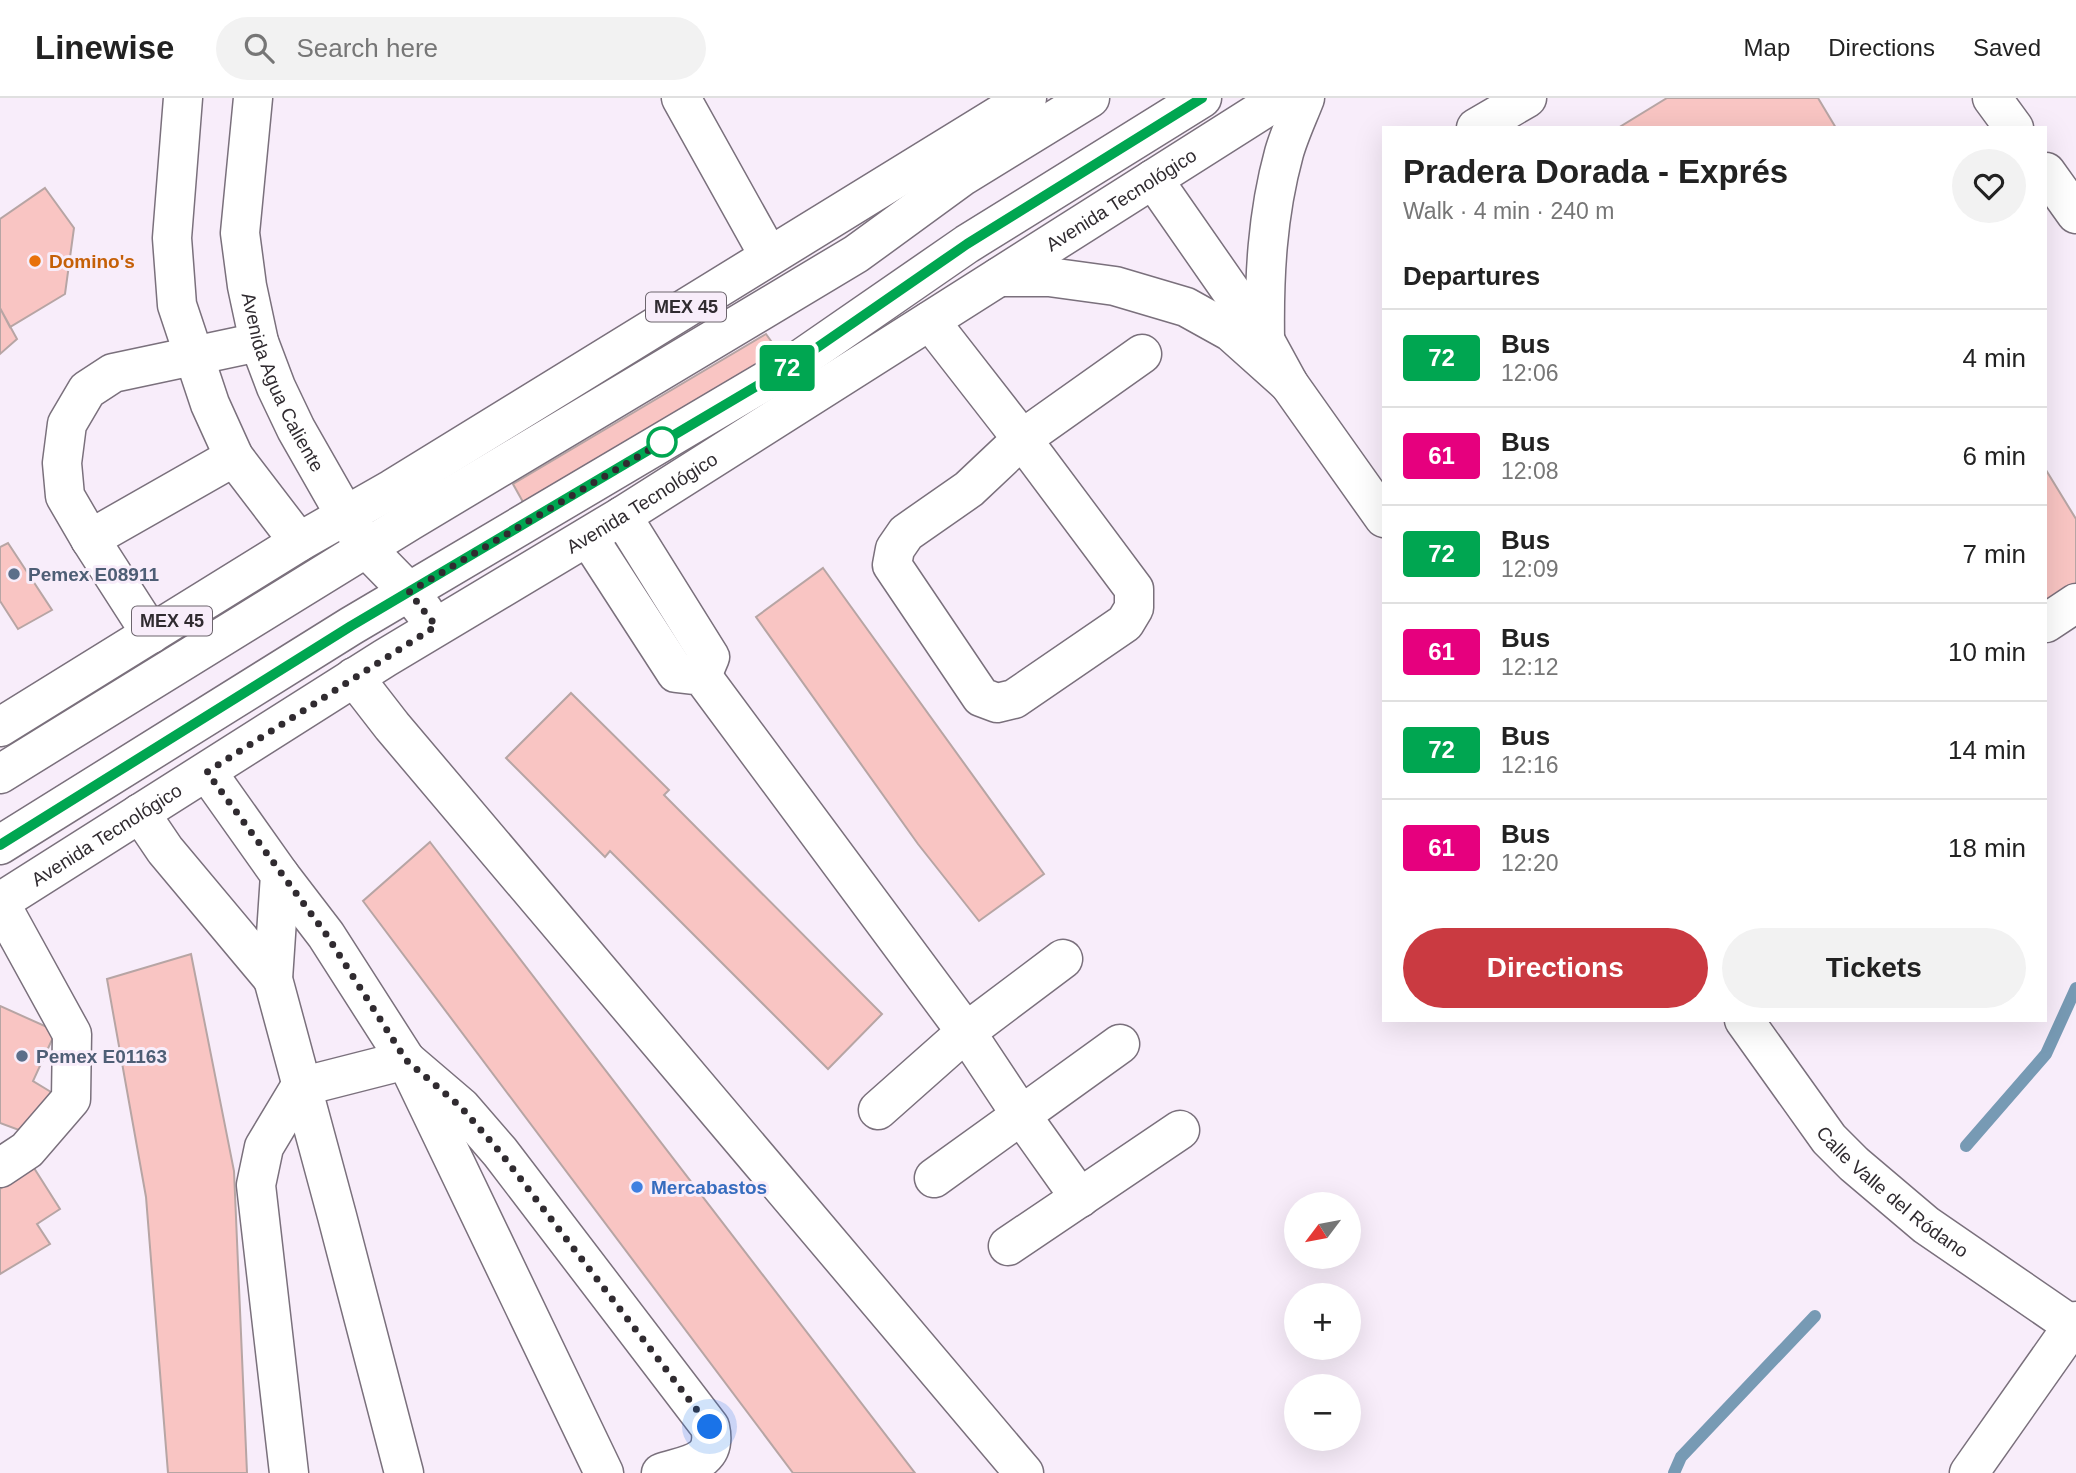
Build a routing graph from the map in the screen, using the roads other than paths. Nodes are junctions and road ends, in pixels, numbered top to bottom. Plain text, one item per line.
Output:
1 (183, 98) edge
2 (253, 98) edge
3 (681, 98) edge
4 (1027, 98) edge
5 (1090, 98) edge
6 (1202, 98) edge
7 (1282, 98) edge
8 (1305, 98) edge
9 (1527, 98) edge
10 (1992, 98) edge
11 (1479, 126) edge
12 (2013, 126) edge
13 (2047, 173) edge
14 (1153, 179) junction
15 (2076, 214) edge
16 (769, 256) junction
17 (999, 277) junction
18 (930, 321) junction
19 (1265, 340) junction
20 (259, 342) junction
21 (1142, 354) dead end
22 (193, 358) junction
23 (1289, 384) junction
24 (1022, 439) junction
25 (234, 457) junction
26 (345, 515) junction
27 (1382, 515) edge
28 (622, 516) junction
29 (588, 537) junction
30 (89, 539) junction
31 (299, 542) junction
32 (366, 548) junction
33 (409, 592) junction
34 (2076, 603) edge
35 (2047, 622) edge
36 (436, 626) junction
37 (151, 634) junction
38 (702, 676) junction
39 (354, 677) junction
40 (0, 727) edge
41 (207, 772) junction
42 (0, 774) edge
43 (140, 813) junction
44 (0, 845) edge
45 (281, 875) junction
46 (0, 903) edge
47 (1063, 959) dead end
48 (272, 979) junction
49 (1745, 1022) edge
50 (966, 1032) junction
51 (1119, 1044) dead end
52 (406, 1060) junction
53 (300, 1087) junction
54 (878, 1110) dead end
55 (1021, 1115) junction
56 (1180, 1130) dead end
57 (0, 1168) edge
58 (934, 1178) dead end
59 (1080, 1198) junction
60 (1008, 1246) dead end
61 (2075, 1325) edge
62 (289, 1473) edge
63 (404, 1473) edge
64 (604, 1473) edge
65 (661, 1473) edge
66 (1024, 1473) edge
67 (1969, 1473) edge

1 - 22 main road
2 - 20 main road, Avenida Agua Caliente
3 - 16 main road
4 - 16 main road, MEX 45
5 - 32 main road
6 - 33 main road
7 - 14 main road, Avenida Tecnológico
8 - 19 main road
9 - 11 main road
10 - 12 main road
13 - 15 main road
14 - 17 main road, Avenida Tecnológico
14 - 19 main road
16 - 26 main road, MEX 45
17 - 18 main road, Avenida Tecnológico
17 - 23 main road
18 - 24 main road
18 - 28 main road, Avenida Tecnológico
19 - 23 main road
20 - 22 main road
20 - 26 main road, Avenida Agua Caliente
21 - 24 main road
22 - 25 main road
22 - 30 main road
23 - 27 main road
24 - 24 main road
25 - 30 main road
25 - 31 main road
26 - 31 main road, MEX 45
26 - 32 main road, Avenida Agua Caliente
28 - 29 main road, Avenida Tecnológico
28 - 38 main road
29 - 36 main road, Avenida Tecnológico
29 - 38 main road
30 - 37 main road
31 - 37 main road, MEX 45
32 - 33 main road, Avenida Agua Caliente
32 - 42 main road
33 - 36 main road, Avenida Agua Caliente
33 - 44 main road
34 - 35 main road
36 - 39 main road, Avenida Tecnológico
37 - 40 main road, MEX 45
38 - 50 main road
39 - 41 main road, Avenida Tecnológico
39 - 66 main road
41 - 43 main road, Avenida Tecnológico
41 - 45 main road
43 - 46 main road, Avenida Tecnológico
43 - 48 main road
45 - 48 main road
45 - 52 main road
46 - 57 main road
47 - 50 main road
48 - 53 main road
49 - 61 main road, Calle Valle del Ródano
50 - 54 main road
50 - 55 main road
51 - 55 main road
52 - 53 main road
52 - 64 main road
52 - 65 main road
53 - 62 main road
53 - 63 main road
55 - 58 main road
55 - 59 main road
56 - 59 main road
59 - 60 main road
61 - 67 main road

